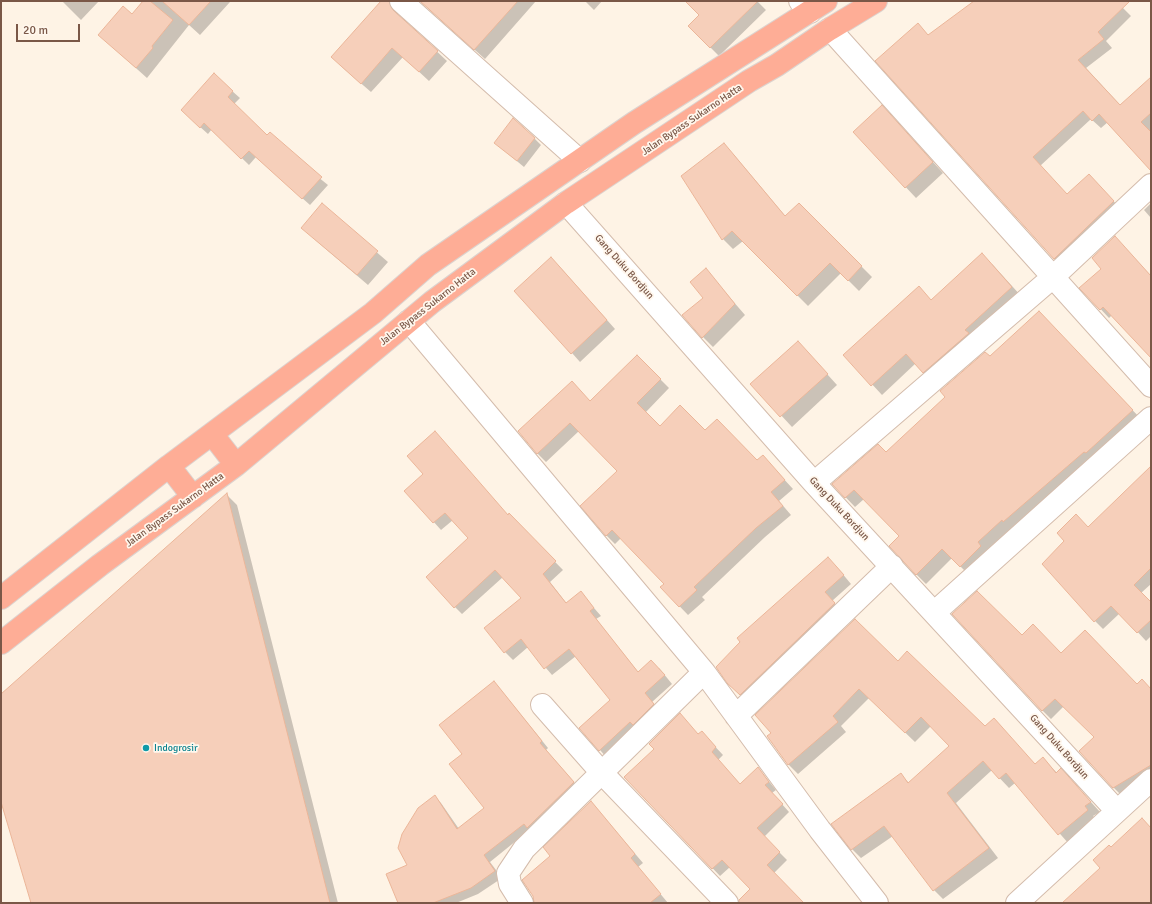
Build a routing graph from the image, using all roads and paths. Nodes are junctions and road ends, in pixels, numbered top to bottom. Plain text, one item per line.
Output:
1 (401, 1) edge
2 (876, 1) edge
3 (812, 5) edge
4 (830, 29) junction
5 (580, 161) junction
6 (1151, 185) edge
7 (566, 203) junction
8 (1054, 277) junction
9 (409, 321) junction
10 (1151, 386) edge
11 (1151, 418) edge
12 (212, 434) junction
13 (236, 465) junction
14 (169, 466) junction
15 (814, 483) junction
16 (193, 497) junction
17 (892, 566) junction
18 (1, 598) edge
19 (935, 612) junction
20 (1, 643) edge
21 (704, 672) junction
22 (542, 705) dead end
23 (736, 716) junction
24 (602, 773) junction
25 (1151, 780) edge
26 (1117, 811) junction
27 (522, 903) edge
28 (727, 903) edge
29 (877, 903) edge
30 (1016, 903) edge

1 - 5 street
2 - 4 highway, Jalan Bypass Sukarno Hatta
3 - 5 highway
4 - 7 highway, Jalan Bypass Sukarno Hatta
4 - 8 street
5 - 12 highway
6 - 8 street
7 - 9 highway, Jalan Bypass Sukarno Hatta
7 - 15 street, Gang Duku Bordjun
8 - 10 street
8 - 15 street
9 - 13 highway, Jalan Bypass Sukarno Hatta
9 - 21 street
11 - 19 street
12 - 13 highway
12 - 14 highway
13 - 16 highway, Jalan Bypass Sukarno Hatta
14 - 16 highway
14 - 18 highway
15 - 17 street, Gang Duku Bordjun
16 - 20 highway, Jalan Bypass Sukarno Hatta
17 - 19 street, Gang Duku Bordjun
17 - 23 street
19 - 26 street, Gang Duku Bordjun
21 - 23 street
21 - 24 street
22 - 24 street
23 - 29 street
24 - 27 street
24 - 28 street
25 - 26 street
26 - 30 street

